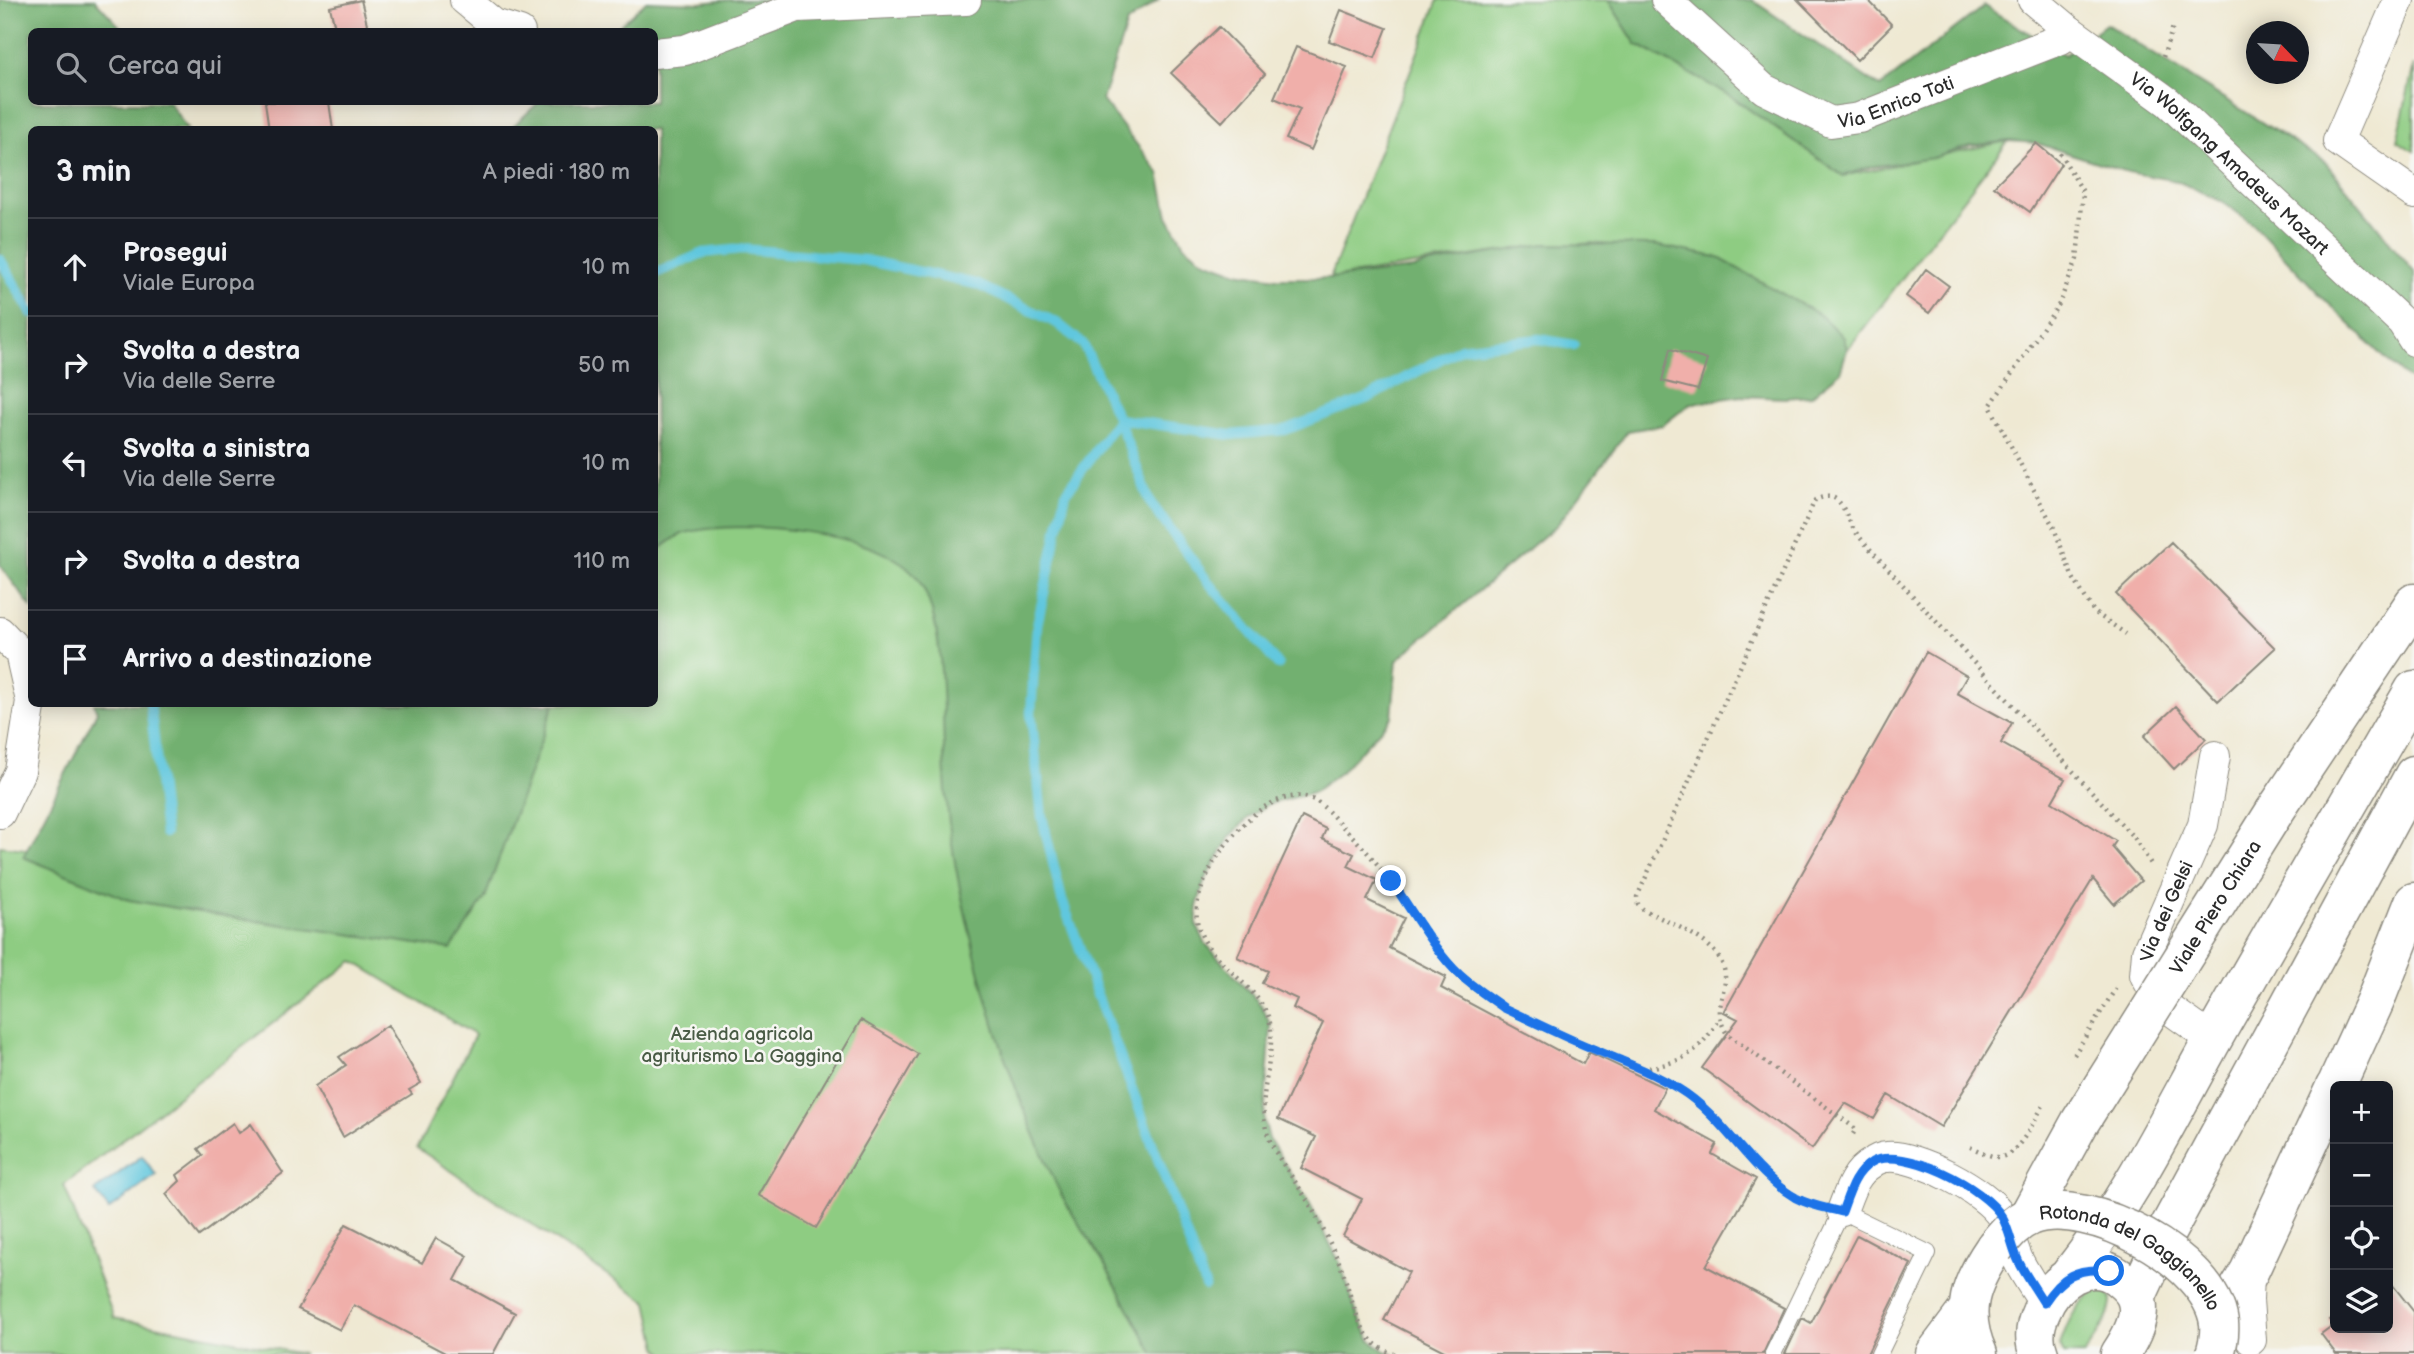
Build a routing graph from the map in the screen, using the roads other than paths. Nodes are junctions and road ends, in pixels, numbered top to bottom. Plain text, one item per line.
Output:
1 (465, 0) edge
2 (966, 0) edge
3 (1666, 0) edge
4 (2032, 0) edge
5 (2399, 0) edge
6 (507, 28) edge
7 (2070, 31) junction
8 (658, 53) edge
9 (2414, 194) edge
10 (2414, 341) edge
11 (2414, 603) edge
12 (0, 632) edge
13 (28, 688) edge
14 (2414, 690) edge
15 (30, 707) edge
16 (2215, 756) dead end
17 (2414, 775) edge
18 (0, 813) edge
19 (2414, 902) edge
20 (2402, 958) edge
21 (2213, 1040) junction
22 (2339, 1081) edge
23 (2330, 1100) edge
24 (1842, 1212) junction
25 (2028, 1217) junction
26 (2249, 1272) junction
27 (2070, 1275) junction
28 (2136, 1298) junction
29 (2044, 1303) junction
30 (1968, 1310) junction
31 (2217, 1337) edge
32 (2258, 1347) edge
33 (2035, 1351) edge
34 (1773, 1354) edge
35 (1879, 1354) edge
36 (1935, 1354) edge
37 (1978, 1354) edge
38 (2120, 1354) edge

1 - 6 street
2 - 8 street
3 - 7 street, Via Enrico Toti
4 - 7 street, Via Wolfgang Amadeus Mozart
5 - 9 street
7 - 10 street, Via Wolfgang Amadeus Mozart
11 - 25 street, Viale Piero Chiara, bridge
12 - 13 street
14 - 21 street
15 - 18 street
16 - 21 street, Via dei Gelsi
17 - 28 street
19 - 20 street
20 - 22 street
21 - 27 street
23 - 26 street
24 - 29 street
24 - 34 lane
24 - 35 lane
25 - 30 street, Rotonda del Gaggianello, bridge
25 - 31 street, Rotonda del Gaggianello, bridge
26 - 31 street
26 - 32 street
27 - 28 street
27 - 29 street
28 - 38 street
29 - 33 street
30 - 36 street
30 - 37 street, Rotonda del Gaggianello
31 - 32 street

